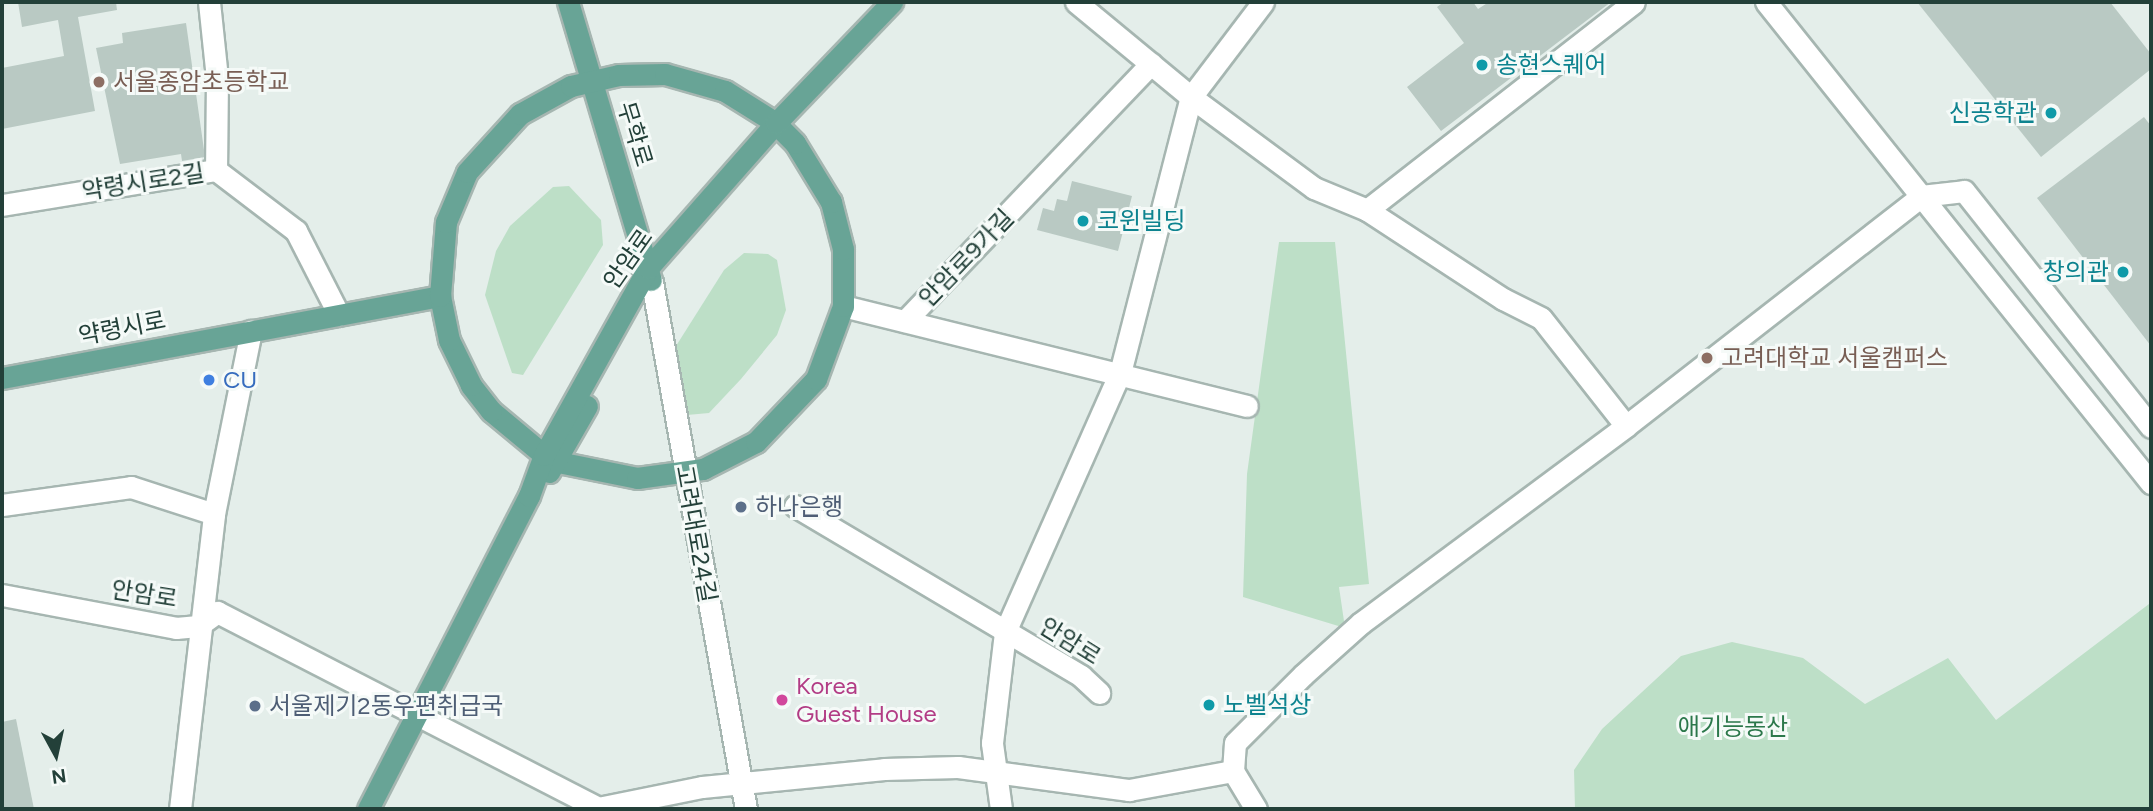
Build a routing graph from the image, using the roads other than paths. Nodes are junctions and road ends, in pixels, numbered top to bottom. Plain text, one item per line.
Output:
1 (209, 2) edge
2 (568, 2) edge
3 (892, 2) edge
4 (1076, 2) edge
5 (1263, 2) edge
6 (1634, 2) edge
7 (1766, 2) edge
8 (1151, 64) junction
9 (591, 79) junction
10 (1191, 97) junction
11 (779, 127) junction
12 (216, 170) junction
13 (1921, 196) junction
14 (2, 205) edge
15 (1367, 209) junction
16 (650, 275) junction
17 (440, 296) junction
18 (843, 306) junction
19 (339, 314) junction
20 (905, 321) junction
21 (251, 331) junction
22 (1120, 373) junction
23 (2, 378) edge
24 (1247, 406) dead end
25 (1626, 426) junction
26 (2151, 427) edge
27 (551, 458) junction
28 (685, 472) junction
29 (2151, 482) edge
30 (2, 505) edge
31 (795, 506) dead end
32 (214, 514) junction
33 (2, 595) edge
34 (198, 626) junction
35 (1005, 632) junction
36 (1099, 693) dead end
37 (417, 716) junction
38 (995, 770) junction
39 (1233, 771) junction
40 (742, 786) junction
41 (593, 807) edge
42 (180, 809) edge
43 (368, 809) edge
44 (746, 809) edge
45 (1001, 809) edge
46 (1256, 809) edge

1 - 12 street
2 - 9 main road, 무학로
3 - 11 main road, 안암로
4 - 8 street
5 - 10 street
6 - 15 street
7 - 13 street
8 - 10 street
8 - 20 street, 안암로9가길
9 - 11 main road
9 - 16 main road, 무학로
9 - 17 main road
10 - 15 street
10 - 22 street
11 - 16 main road, 안암로
11 - 18 main road
12 - 14 street, 약령시로2길
12 - 19 street, 약령시로2길
13 - 25 street
13 - 26 street
13 - 29 street
15 - 25 street
16 - 27 main road, 안암로
16 - 28 street, 고려대로24길
17 - 19 main road, 약령시로
17 - 27 main road
18 - 20 street
18 - 28 main road
19 - 21 main road, 약령시로
20 - 22 street, 안암로9가길
21 - 23 main road, 약령시로
21 - 32 street
22 - 24 street, 안암로9가길
22 - 35 street
25 - 39 street
27 - 28 main road
27 - 37 main road, 안암로
28 - 40 street, 고려대로24길
30 - 32 street
31 - 35 street, 안암로
32 - 34 street
33 - 34 street, 안암로
34 - 37 street, 안암로
34 - 42 street
35 - 36 street, 안암로
35 - 38 street
37 - 41 street, 안암로
37 - 43 main road, 안암로
38 - 39 street
38 - 40 street
38 - 45 street
39 - 46 street
40 - 41 street
40 - 44 street, 고려대로24길

